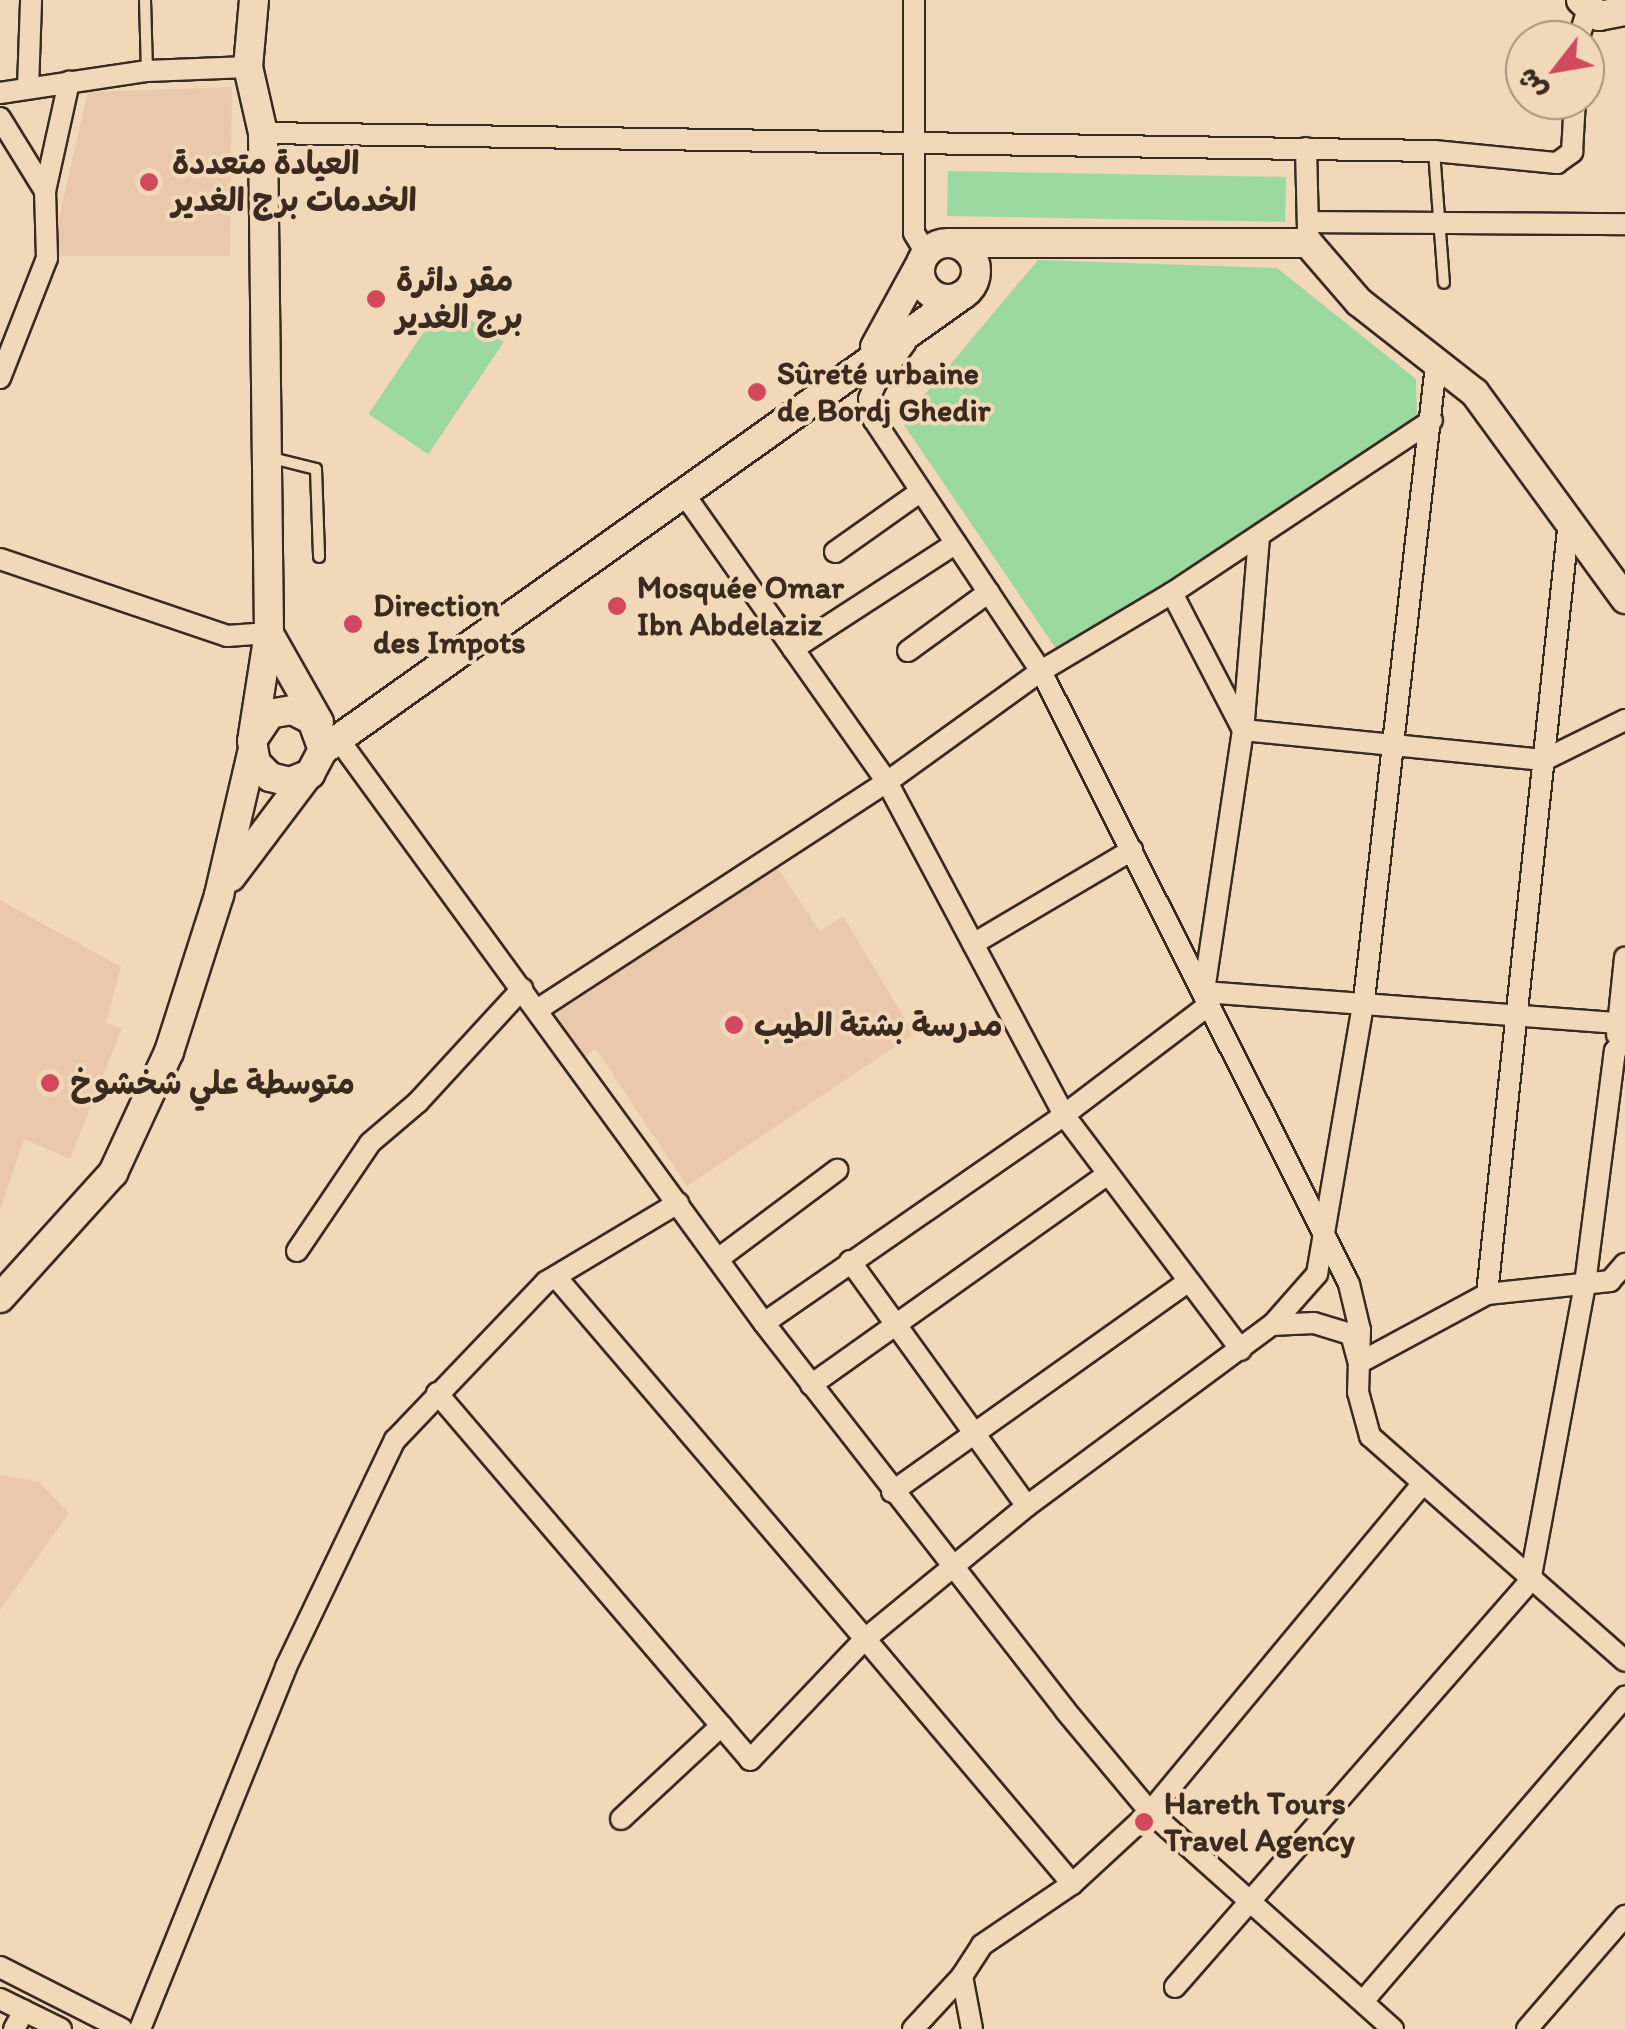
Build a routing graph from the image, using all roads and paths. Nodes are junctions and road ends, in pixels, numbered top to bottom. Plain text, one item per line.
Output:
1 (30, 0) edge
2 (146, 0) edge
3 (254, 0) edge
4 (914, 0) edge
5 (1584, 5) edge
6 (1624, 12) edge
7 (248, 66) junction
8 (147, 71) junction
9 (69, 82) junction
10 (28, 88) junction
11 (0, 93) edge
12 (0, 118) edge
13 (1573, 120) edge
14 (263, 133) junction
15 (914, 141) junction
16 (1306, 148) junction
17 (1434, 151) junction
18 (46, 191) junction
19 (1437, 223) junction
20 (1625, 224) edge
21 (1308, 233) junction
22 (1041, 239) junction
23 (933, 254) junction
24 (1444, 283) dead end
25 (968, 289) junction
26 (926, 316) junction
27 (862, 365) junction
28 (1436, 365) junction
29 (0, 378) edge
30 (1432, 420) junction
31 (267, 456) junction
32 (920, 491) junction
33 (684, 494) junction
34 (1568, 530) junction
35 (1259, 537) junction
36 (956, 543) junction
37 (835, 552) dead end
38 (319, 557) dead end
39 (0, 559) edge
40 (988, 592) junction
41 (1172, 593) junction
42 (1625, 599) edge
43 (269, 632) junction
44 (793, 649) junction
45 (908, 651) dead end
46 (1041, 670) junction
47 (1625, 720) edge
48 (1243, 730) junction
49 (1394, 745) junction
50 (252, 747) junction
51 (323, 748) junction
52 (1544, 760) junction
53 (887, 782) junction
54 (1132, 850) junction
55 (219, 895) junction
56 (973, 944) junction
57 (1625, 957) edge
58 (522, 989) junction
59 (1207, 998) junction
60 (1364, 1000) junction
61 (537, 1010) junction
62 (1518, 1014) junction
63 (1619, 1038) edge
64 (1064, 1115) junction
65 (837, 1170) dead end
66 (1108, 1174) junction
67 (678, 1203) junction
68 (1321, 1228) junction
69 (297, 1251) dead end
70 (718, 1259) junction
71 (850, 1261) junction
72 (1625, 1264) edge
73 (556, 1277) junction
74 (1189, 1281) junction
75 (1585, 1284) junction
76 (1617, 1287) edge
77 (1487, 1294) junction
78 (0, 1298) edge
79 (764, 1322) junction
80 (895, 1323) junction
81 (1272, 1325) junction
82 (1241, 1350) junction
83 (1359, 1362) junction
84 (811, 1386) junction
85 (437, 1394) junction
86 (974, 1433) junction
87 (1420, 1488) junction
88 (892, 1492) junction
89 (1027, 1506) junction
90 (951, 1570) junction
91 (1530, 1580) junction
92 (866, 1640) junction
93 (1625, 1661) edge
94 (1625, 1697) edge
95 (721, 1726) junction
96 (1150, 1812) junction
97 (621, 1819) dead end
98 (1072, 1884) junction
99 (1254, 1898) junction
100 (1625, 1916) edge
101 (0, 1967) edge
102 (962, 1976) junction
103 (1175, 1988) dead end
104 (1365, 1999) junction
105 (0, 2000) edge
106 (19, 2020) edge
107 (61, 2029) edge
108 (122, 2029) edge
109 (140, 2029) edge
110 (914, 2029) edge
111 (972, 2029) edge
112 (1393, 2029) edge
113 (1527, 2029) edge

1 - 10 street
2 - 8 lane
3 - 7 main road
4 - 15 street
5 - 6 main road
7 - 8 street
7 - 14 main road
8 - 9 street
9 - 10 street
9 - 18 street
10 - 11 street
12 - 18 street
13 - 17 street
14 - 15 street
14 - 31 main road
15 - 16 street
15 - 23 street
16 - 17 street
16 - 21 street
17 - 19 lane
18 - 29 street
19 - 20 street
19 - 21 street
19 - 24 lane
21 - 22 main road
21 - 28 main road
22 - 23 main road
22 - 25 main road
23 - 25 main road
23 - 25 main road
23 - 27 main road
25 - 26 main road
26 - 27 main road
26 - 32 street
27 - 33 main road
28 - 30 street
28 - 34 main road
30 - 35 street
30 - 49 street
31 - 38 lane
31 - 43 main road
32 - 36 street
32 - 37 street
33 - 44 street
33 - 51 main road
34 - 42 main road
34 - 52 street
35 - 41 street
35 - 48 street
36 - 40 street
36 - 44 street
39 - 43 street
40 - 45 street
40 - 46 street
41 - 46 street
41 - 48 street
43 - 50 main road
43 - 51 main road
44 - 53 street
46 - 53 street
46 - 54 street
47 - 52 street
48 - 49 street
48 - 59 street
49 - 52 street
49 - 60 street
50 - 51 main road
50 - 51 main road
50 - 55 main road
51 - 55 main road
51 - 58 street
52 - 62 street
53 - 56 street
53 - 61 street
54 - 56 street
54 - 59 street
55 - 78 main road
56 - 64 street
57 - 63 street
58 - 61 street
58 - 69 street
59 - 60 street
59 - 64 street
59 - 68 street
60 - 62 street
60 - 68 street
61 - 67 street
62 - 63 street
62 - 77 street
63 - 75 street
64 - 66 street
64 - 71 street
65 - 70 street
66 - 74 street
66 - 80 street
67 - 70 street
67 - 73 street
68 - 81 street
68 - 83 street
70 - 79 street
71 - 79 street
71 - 80 street
72 - 76 street
73 - 85 street
73 - 92 street
74 - 82 street
74 - 86 street
75 - 76 street
75 - 77 street
75 - 91 street
77 - 83 street
79 - 84 street
80 - 84 street
80 - 86 street
81 - 82 street
81 - 83 street
82 - 89 street
83 - 87 street
84 - 88 street
85 - 95 street
85 - 109 street
86 - 88 street
86 - 89 street
87 - 91 street
87 - 96 street
88 - 90 street
89 - 90 street
90 - 92 street
90 - 96 street
91 - 93 street
91 - 99 street
92 - 95 street
92 - 98 street
94 - 104 street
95 - 97 street
96 - 98 street
96 - 99 street
98 - 102 street
99 - 103 street
99 - 104 street
100 - 113 street
101 - 108 street
102 - 110 street
102 - 111 street
104 - 112 street
105 - 106 street
106 - 107 street

